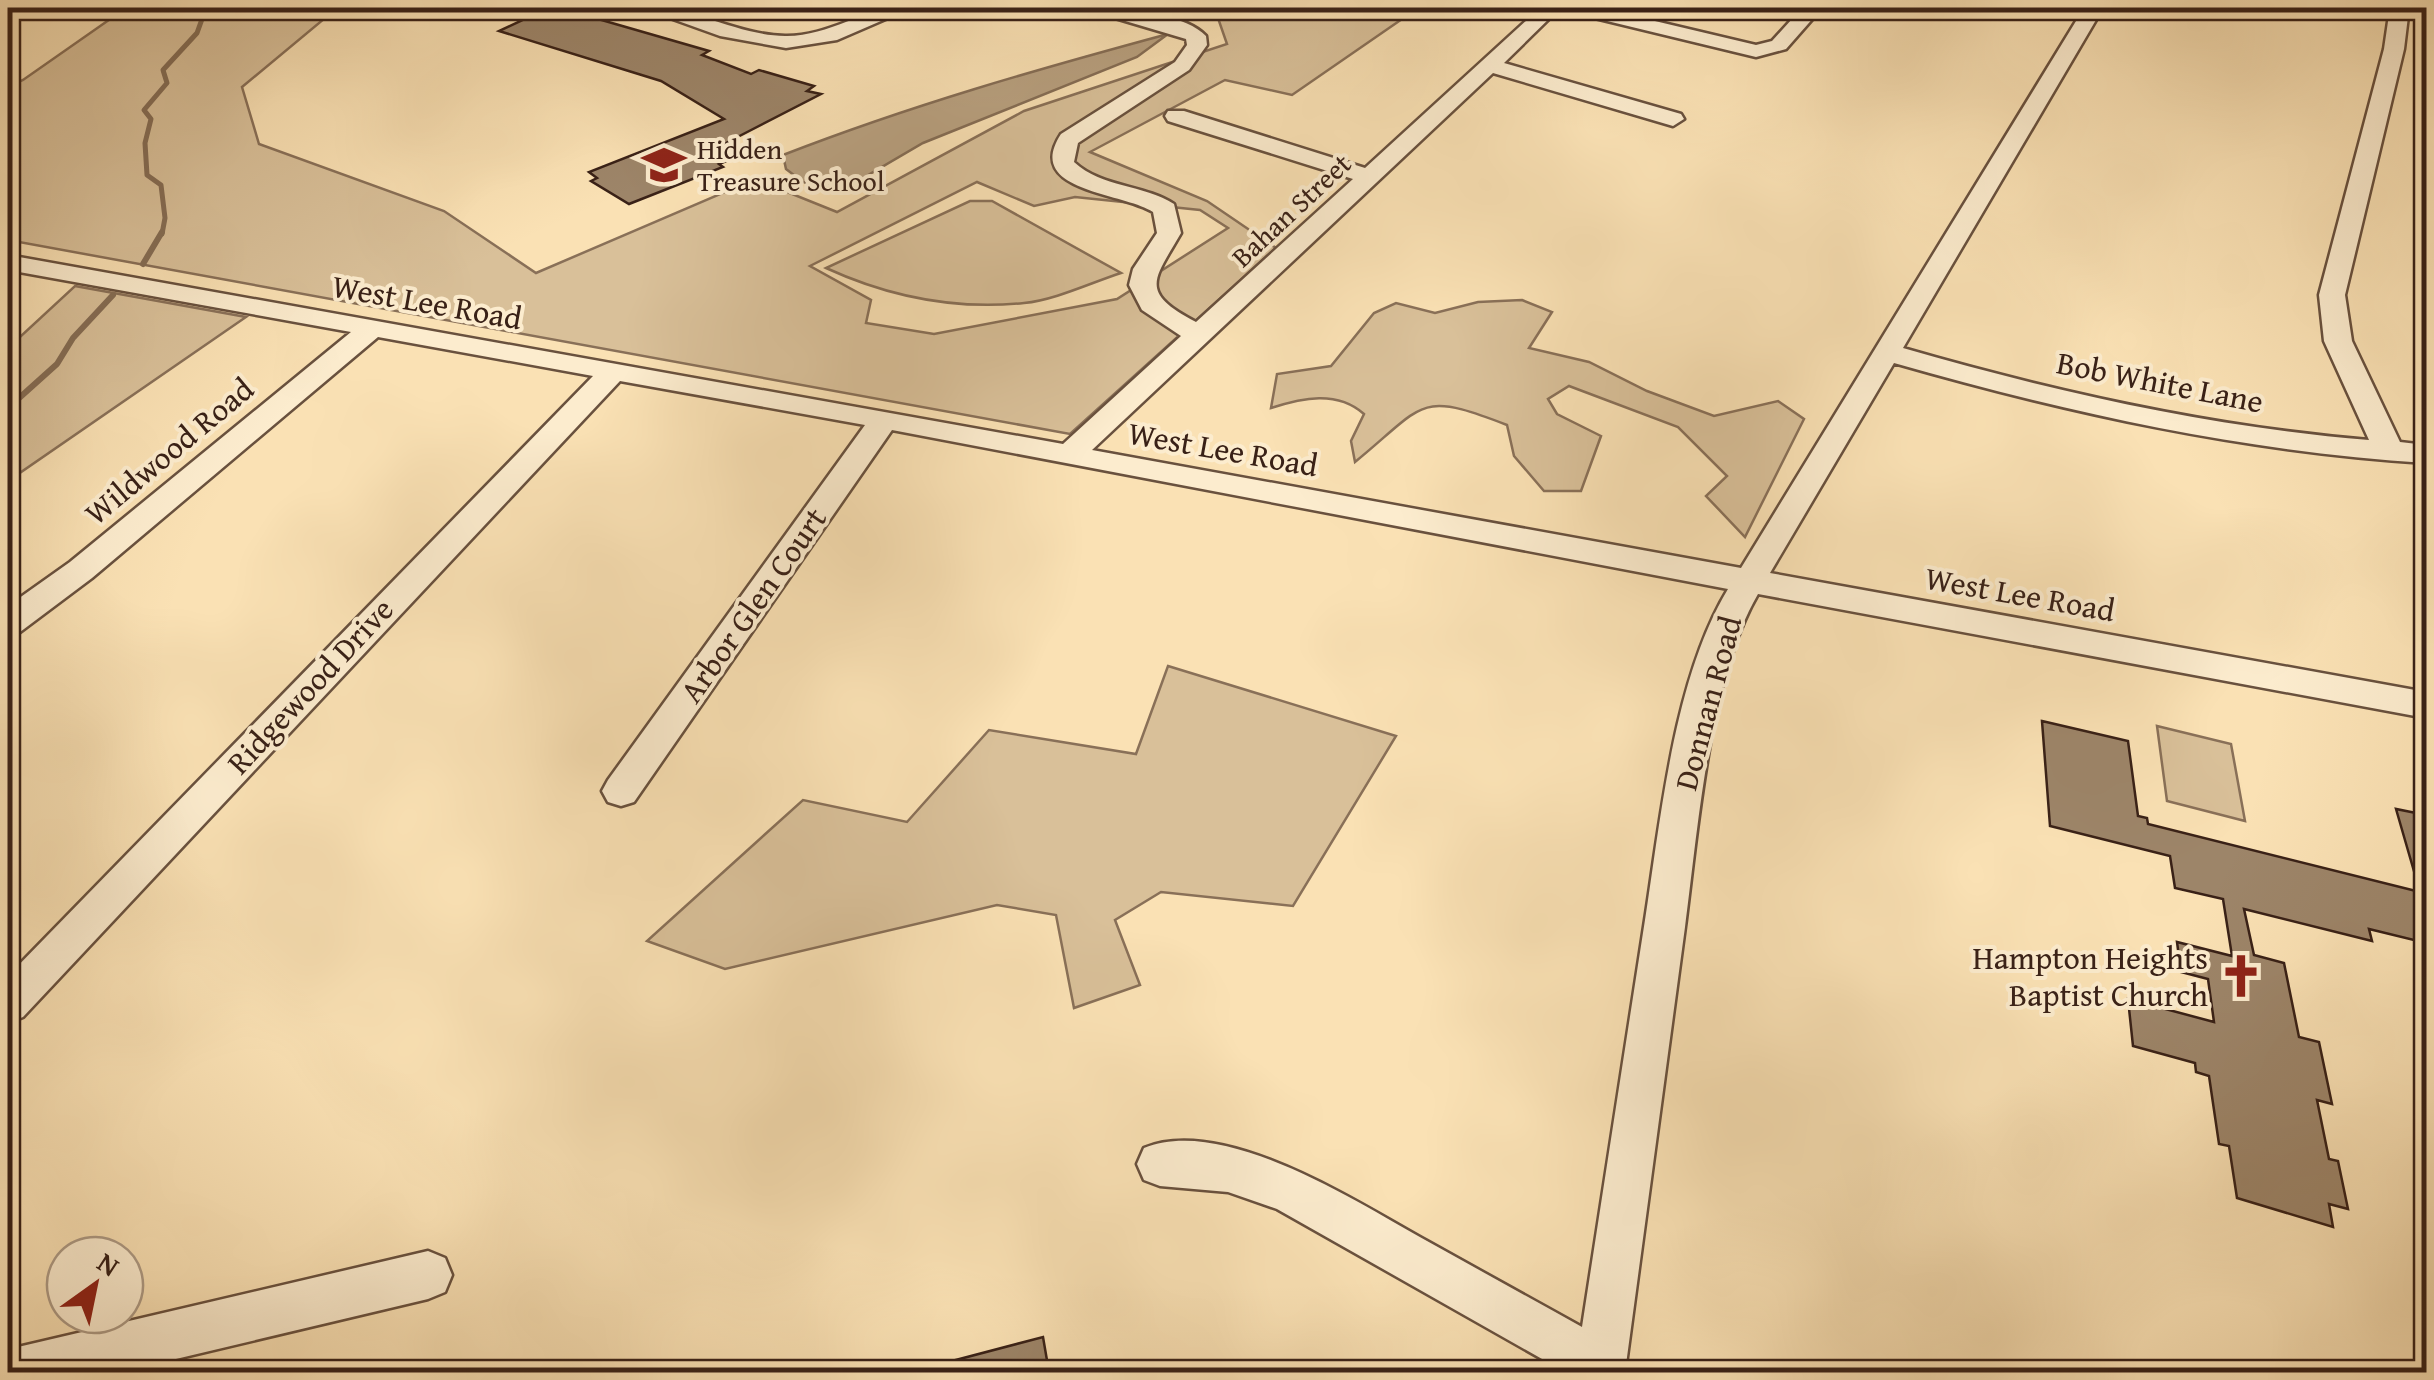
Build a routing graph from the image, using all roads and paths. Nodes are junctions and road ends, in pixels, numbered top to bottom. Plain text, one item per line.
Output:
1 (652, 8) edge
2 (901, 8) edge
3 (1102, 8) edge
4 (1551, 8) edge
5 (1578, 8) edge
6 (1812, 8) edge
7 (2093, 8) edge
8 (2400, 8) edge
9 (691, 12) edge
10 (1490, 66) junction
11 (1176, 116) dead end
12 (1673, 118) dead end
13 (1371, 178) junction
14 (8, 263) edge
15 (372, 328) junction
16 (1200, 335) junction
17 (1884, 351) junction
18 (614, 370) junction
19 (884, 420) junction
20 (2389, 452) junction
21 (2426, 454) edge
22 (1069, 455) junction
23 (1748, 580) junction
24 (8, 623) edge
25 (2426, 705) edge
26 (621, 791) dead end
27 (8, 1004) edge
28 (1160, 1164) dead end
29 (428, 1275) dead end
30 (1600, 1369) edge
31 (18, 1372) edge

1 - 9 street
2 - 9 street
3 - 16 street
4 - 10 street, Bahan Street
5 - 6 street
7 - 17 street, Donnan Road
8 - 20 street
10 - 12 street
10 - 13 street, Bahan Street
11 - 13 street
13 - 16 street, Bahan Street
14 - 15 street, West Lee Road
15 - 18 street, West Lee Road
15 - 24 street, Wildwood Road
16 - 22 street, Bahan Street
17 - 20 street, Bob White Lane
17 - 23 street, Donnan Road
18 - 19 street, West Lee Road
18 - 27 street, Ridgewood Drive
19 - 22 street, West Lee Road
19 - 26 street, Arbor Glen Court
20 - 21 street, Bob White Lane
22 - 23 street, West Lee Road
23 - 25 street, West Lee Road
23 - 30 street, Donnan Road
28 - 30 street
29 - 31 street

